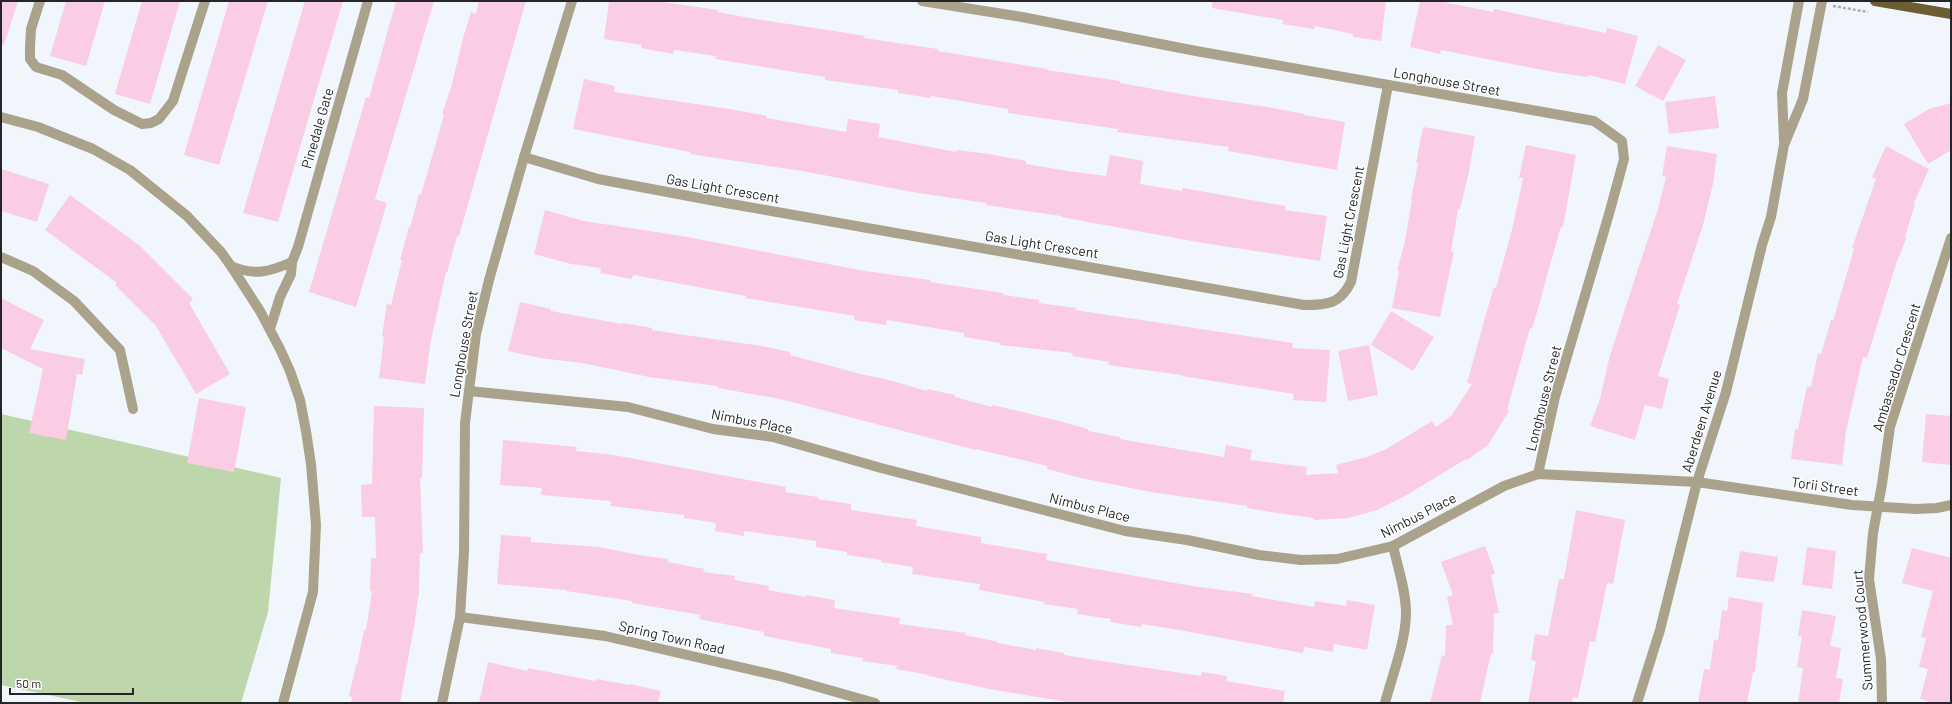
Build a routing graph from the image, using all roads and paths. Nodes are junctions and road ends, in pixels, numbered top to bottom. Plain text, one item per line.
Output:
1 (40, 1) edge
2 (205, 1) edge
3 (368, 1) edge
4 (572, 1) edge
5 (922, 1) edge
6 (1799, 1) edge
7 (1876, 1) edge
8 (1821, 2) edge
9 (1867, 12) dead end
10 (1951, 14) edge
11 (1388, 85) junction
12 (1, 117) edge
13 (1784, 145) junction
14 (524, 157) junction
15 (1951, 238) edge
16 (1, 257) edge
17 (292, 262) junction
18 (230, 266) junction
19 (270, 329) junction
20 (469, 391) junction
21 (132, 409) dead end
22 (1538, 474) junction
23 (1697, 482) junction
24 (1951, 505) edge
25 (1878, 507) junction
26 (1393, 546) junction
27 (460, 617) junction
28 (283, 703) edge
29 (442, 703) edge
30 (875, 703) edge
31 (1385, 703) edge
32 (1637, 703) edge
33 (1882, 703) edge

1 - 2 street
3 - 17 street, Pinedale Gate
4 - 14 street, Longhouse Street
5 - 11 street, Longhouse Street
6 - 13 street, Aberdeen Avenue
7 - 10 main road
8 - 9 path
8 - 13 street, Aberdeen Avenue
11 - 14 street, Gas Light Crescent
11 - 22 street, Longhouse Street
12 - 18 street
13 - 23 street, Aberdeen Avenue
14 - 20 street, Longhouse Street
15 - 25 street, Ambassador Crescent
16 - 21 street
17 - 18 street
17 - 19 street, Pinedale Gate
18 - 19 street
19 - 28 street
20 - 26 street, Nimbus Place
20 - 27 street, Longhouse Street
22 - 23 street, Nimbus Place
22 - 26 street, Nimbus Place
23 - 25 street, Torii Street
23 - 32 street, Aberdeen Avenue
24 - 25 street, Torii Street
25 - 33 street, Summerwood Court
26 - 31 street
27 - 29 street, Longhouse Street
27 - 30 street, Spring Town Road

